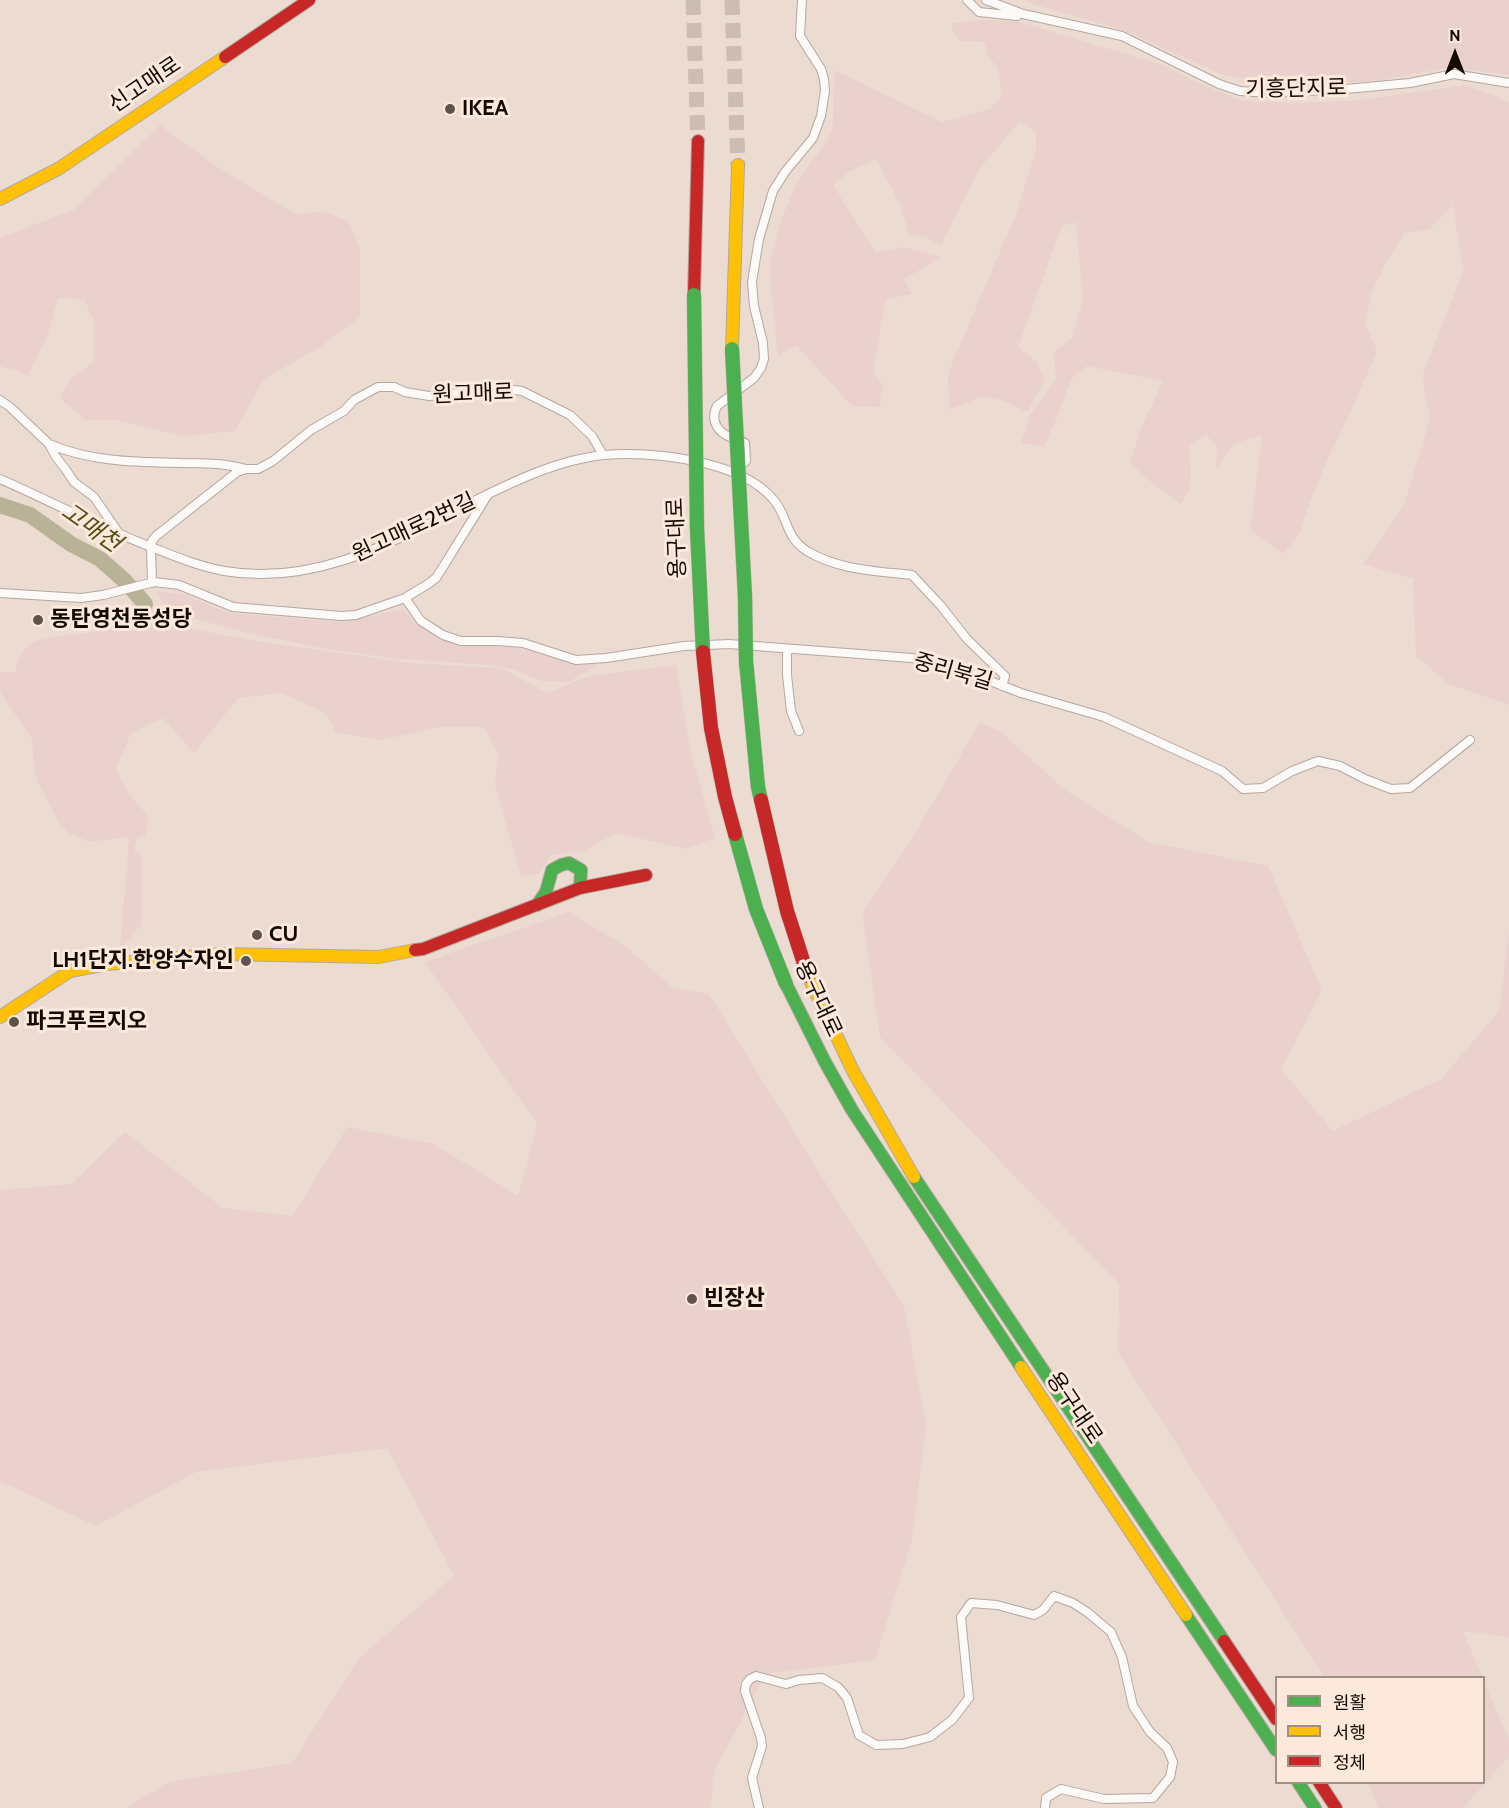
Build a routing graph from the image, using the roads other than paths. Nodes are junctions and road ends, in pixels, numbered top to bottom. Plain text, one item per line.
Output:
1 (309, 0) edge
2 (802, 0) edge
3 (967, 0) edge
4 (986, 0) edge
5 (1023, 14) junction
6 (1509, 83) edge
7 (698, 141) tunnel mouth
8 (738, 165) tunnel mouth
9 (0, 199) edge
10 (0, 400) edge
11 (49, 444) junction
12 (603, 455) junction
13 (246, 469) junction
14 (734, 471) junction
15 (0, 479) edge
16 (488, 494) junction
17 (120, 535) junction
18 (150, 547) junction
19 (149, 583) junction
20 (0, 593) edge
21 (405, 598) junction
22 (788, 650) junction
23 (1002, 686) junction
24 (799, 731) dead end
25 (1470, 740) dead end
26 (646, 875) dead end
27 (580, 888) junction
28 (537, 906) junction
29 (0, 1017) edge
30 (1275, 1718) edge
31 (1275, 1748) edge
32 (1299, 1784) edge
33 (1320, 1784) edge
34 (759, 1808) edge
35 (1045, 1808) edge
36 (1315, 1808) edge
37 (1336, 1808) edge

1 - 9 main road, 신고매로
2 - 14 street
3 - 5 street
4 - 5 street
5 - 6 street, 기흥단지로
7 - 31 main road, 용구대로, bridge
8 - 30 main road, 용구대로, bridge
10 - 11 street
11 - 13 street
11 - 17 street
12 - 13 street, 원고매로
12 - 14 street
12 - 16 street, 원고매로2번길
13 - 18 street, 원고매로
14 - 23 street
15 - 17 street
16 - 18 street, 원고매로2번길
16 - 21 street
17 - 18 street
18 - 19 street
19 - 20 street
19 - 21 street
21 - 22 street, 중리북길
22 - 23 street, 중리북길
22 - 24 street
23 - 25 street, 중리북길
26 - 27 main road
27 - 28 main road
27 - 28 main road
28 - 29 main road
32 - 36 main road
33 - 37 main road
34 - 35 street

